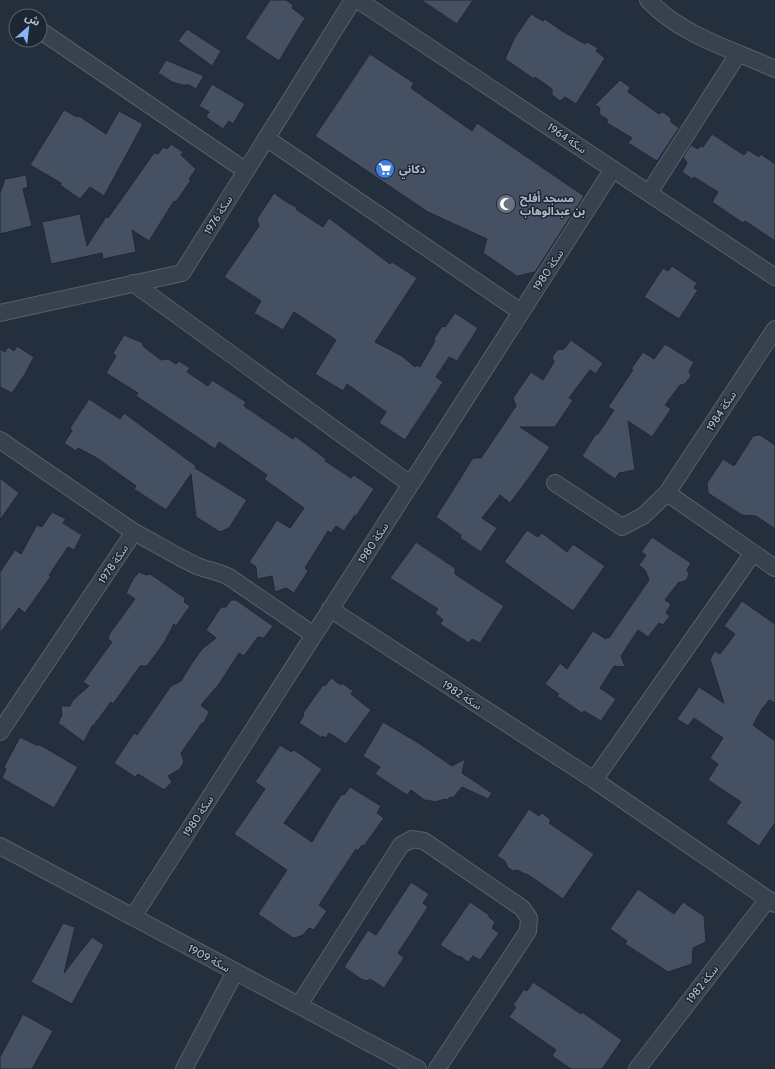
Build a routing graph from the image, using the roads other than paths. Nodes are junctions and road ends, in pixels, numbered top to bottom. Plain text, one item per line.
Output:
1 (352, 0) edge
2 (358, 0) edge
3 (648, 0) edge
4 (48, 36) edge
5 (738, 54) junction
6 (775, 69) edge
7 (266, 138) junction
8 (613, 169) junction
9 (246, 171) junction
10 (649, 193) junction
11 (775, 277) edge
12 (133, 283) junction
13 (521, 312) junction
14 (0, 313) edge
15 (775, 329) edge
16 (0, 440) edge
17 (555, 483) dead end
18 (410, 484) junction
19 (667, 493) junction
20 (134, 532) junction
21 (753, 553) junction
22 (775, 568) edge
23 (330, 609) junction
24 (314, 634) junction
25 (0, 732) edge
26 (594, 780) junction
27 (0, 846) edge
28 (771, 902) edge
29 (133, 917) junction
30 (235, 972) junction
31 (299, 1006) junction
32 (184, 1069) edge
33 (418, 1069) edge
34 (437, 1069) edge
35 (637, 1069) edge

1 - 7 street, سكة 1976
2 - 8 street, سكة 1964
3 - 5 street
4 - 9 street
5 - 6 street
5 - 10 street
7 - 9 street, سكة 1976
7 - 13 street
8 - 10 street, سكة 1964
8 - 13 street, سكة 1980
9 - 12 street, سكة 1976
10 - 11 street, سكة 1964
12 - 14 street, سكة 1976
12 - 18 street
13 - 18 street, سكة 1980
15 - 19 street, سكة 1984
16 - 20 street
17 - 19 street, سكة 1984
18 - 23 street, سكة 1980
19 - 21 street
20 - 24 street
20 - 25 street, سكة 1978
21 - 22 street
21 - 26 street
23 - 24 street, سكة 1980
23 - 26 street, سكة 1982
24 - 29 street, سكة 1980
26 - 28 street, سكة 1982
27 - 29 street, سكة 1909
28 - 35 street, سكة 1982
29 - 30 street, سكة 1909
30 - 31 street, سكة 1909
30 - 32 street
31 - 33 street, سكة 1909
31 - 34 street

